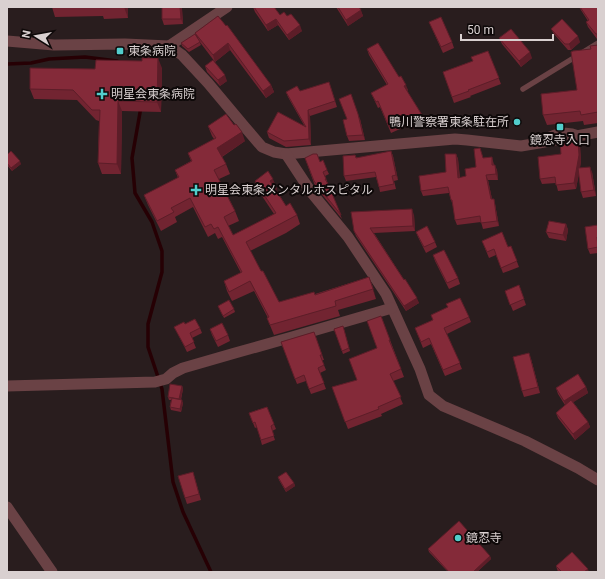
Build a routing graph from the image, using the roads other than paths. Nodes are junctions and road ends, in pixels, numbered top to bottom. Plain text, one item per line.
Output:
1 (227, 7) edge
2 (7, 41) edge
3 (598, 43) edge
4 (169, 46) junction
5 (523, 89) dead end
6 (598, 132) edge
7 (286, 154) junction
8 (392, 308) junction
9 (7, 386) edge
10 (598, 480) edge
11 (7, 507) edge
12 (52, 572) edge

1 - 4 street
2 - 4 street
3 - 5 lane
4 - 7 street
6 - 7 street
7 - 8 street
8 - 9 street
8 - 10 street
11 - 12 street

